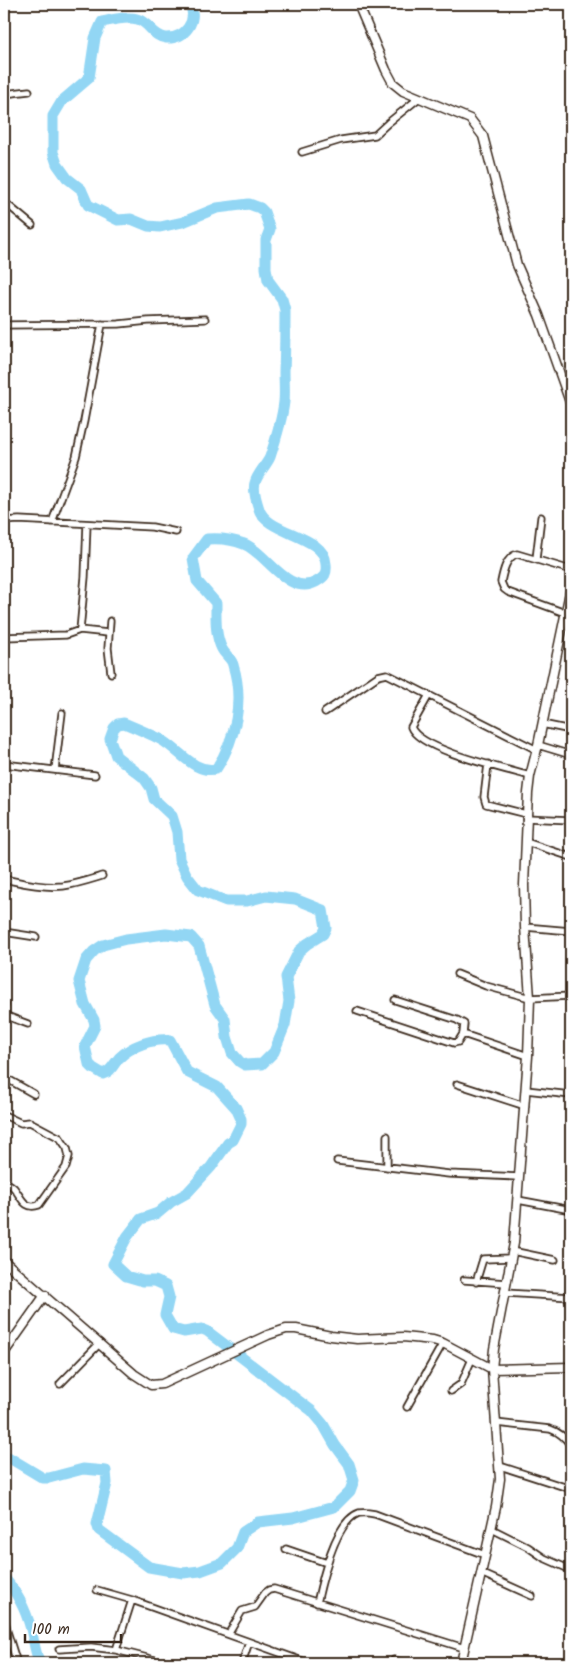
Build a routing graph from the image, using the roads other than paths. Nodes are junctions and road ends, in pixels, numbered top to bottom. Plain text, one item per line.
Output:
1 (358, 4) edge
2 (29, 91) dead end
3 (4, 94) edge
4 (419, 98) junction
5 (302, 152) dead end
6 (4, 204) edge
7 (32, 225) dead end
8 (205, 318) dead end
9 (102, 324) junction
10 (4, 325) edge
11 (571, 405) edge
12 (540, 517) dead end
13 (4, 520) edge
14 (52, 522) junction
15 (87, 524) junction
16 (176, 532) dead end
17 (536, 559) junction
18 (571, 570) edge
19 (571, 587) edge
20 (565, 613) junction
21 (110, 621) dead end
22 (80, 630) junction
23 (108, 633) junction
24 (4, 637) edge
25 (111, 673) dead end
26 (429, 695) junction
27 (325, 712) dead end
28 (62, 713) dead end
29 (542, 724) junction
30 (571, 730) edge
31 (537, 748) junction
32 (571, 755) edge
33 (4, 764) edge
34 (488, 764) junction
35 (55, 770) junction
36 (95, 775) dead end
37 (530, 776) junction
38 (526, 816) junction
39 (571, 820) edge
40 (526, 842) junction
41 (571, 856) edge
42 (102, 876) dead end
43 (4, 880) edge
44 (525, 926) junction
45 (571, 931) edge
46 (4, 932) edge
47 (36, 937) dead end
48 (457, 974) dead end
49 (571, 996) edge
50 (530, 998) junction
51 (395, 1000) dead end
52 (4, 1002) edge
53 (357, 1011) dead end
54 (4, 1013) edge
55 (28, 1024) dead end
56 (463, 1034) junction
57 (528, 1056) junction
58 (4, 1084) edge
59 (457, 1084) dead end
60 (526, 1090) junction
61 (34, 1094) dead end
62 (571, 1095) edge
63 (525, 1106) junction
64 (4, 1115) edge
65 (387, 1136) dead end
66 (337, 1161) dead end
67 (387, 1167) junction
68 (519, 1177) junction
69 (4, 1181) edge
70 (518, 1200) junction
71 (571, 1210) edge
72 (511, 1255) junction
73 (555, 1260) dead end
74 (4, 1261) edge
75 (464, 1280) dead end
76 (476, 1282) junction
77 (507, 1283) junction
78 (505, 1292) junction
79 (45, 1295) junction
80 (571, 1297) edge
81 (100, 1343) junction
82 (443, 1343) junction
83 (4, 1353) edge
84 (472, 1359) junction
85 (571, 1367) edge
86 (492, 1369) junction
87 (60, 1384) dead end
88 (451, 1391) dead end
89 (407, 1407) dead end
90 (496, 1424) junction
91 (571, 1446) edge
92 (500, 1466) junction
93 (571, 1480) edge
94 (571, 1488) edge
95 (492, 1529) junction
96 (286, 1549) dead end
97 (485, 1555) junction
98 (326, 1563) junction
99 (571, 1570) edge
100 (481, 1573) junction
101 (97, 1590) dead end
102 (532, 1596) dead end
103 (132, 1600) junction
104 (317, 1603) junction
105 (4, 1615) edge
106 (229, 1634) junction
107 (249, 1642) junction
108 (464, 1648) junction
109 (59, 1649) dead end
110 (116, 1650) junction
111 (394, 1660) dead end
112 (17, 1663) edge
113 (167, 1663) edge
114 (242, 1663) edge
115 (308, 1663) edge
116 (405, 1663) edge
117 (460, 1663) edge

1 - 4 street
2 - 3 street
4 - 5 street
4 - 11 street
6 - 7 street
8 - 9 street
9 - 10 street
9 - 14 street
12 - 17 street
13 - 14 street
14 - 15 street
15 - 16 street
15 - 22 street
17 - 18 street
17 - 20 street
19 - 20 street
20 - 29 street
21 - 23 street
22 - 23 street
22 - 24 street
23 - 25 street
26 - 27 street
26 - 31 street
26 - 34 street
28 - 35 street
29 - 30 street
29 - 31 street
31 - 32 street
31 - 37 street
33 - 35 street
34 - 37 street
34 - 38 street
35 - 36 street
37 - 38 street
38 - 39 street
38 - 40 street
40 - 41 street
40 - 44 street
42 - 43 street
44 - 45 street
44 - 50 street
46 - 47 street
48 - 50 street
49 - 50 street
50 - 57 street
51 - 56 street
52 - 54 street
53 - 56 street
54 - 55 street
56 - 57 street
57 - 60 street
58 - 61 street
59 - 63 street
60 - 62 street
60 - 63 street
63 - 68 street
64 - 69 street
65 - 67 street
66 - 67 street
67 - 68 street
68 - 70 street
70 - 71 street
70 - 72 street
72 - 73 street
72 - 76 street
72 - 77 street
74 - 79 street
75 - 76 street
76 - 77 street
77 - 78 street
78 - 80 street
78 - 86 street
79 - 81 street
79 - 83 street
81 - 82 street
81 - 87 street
82 - 84 street
82 - 89 street
84 - 86 street
84 - 88 street
85 - 86 street
86 - 90 street
90 - 91 street
90 - 92 street
92 - 94 street
92 - 95 street
93 - 94 street
95 - 97 street
95 - 99 street
96 - 98 street
97 - 98 street
97 - 100 street
98 - 104 street
100 - 102 street
100 - 108 street
101 - 103 street
103 - 106 street
103 - 110 street
104 - 106 street
104 - 108 street
105 - 112 street
106 - 107 street
107 - 114 street
107 - 115 street
108 - 117 street
109 - 110 street
110 - 113 street
111 - 116 street

